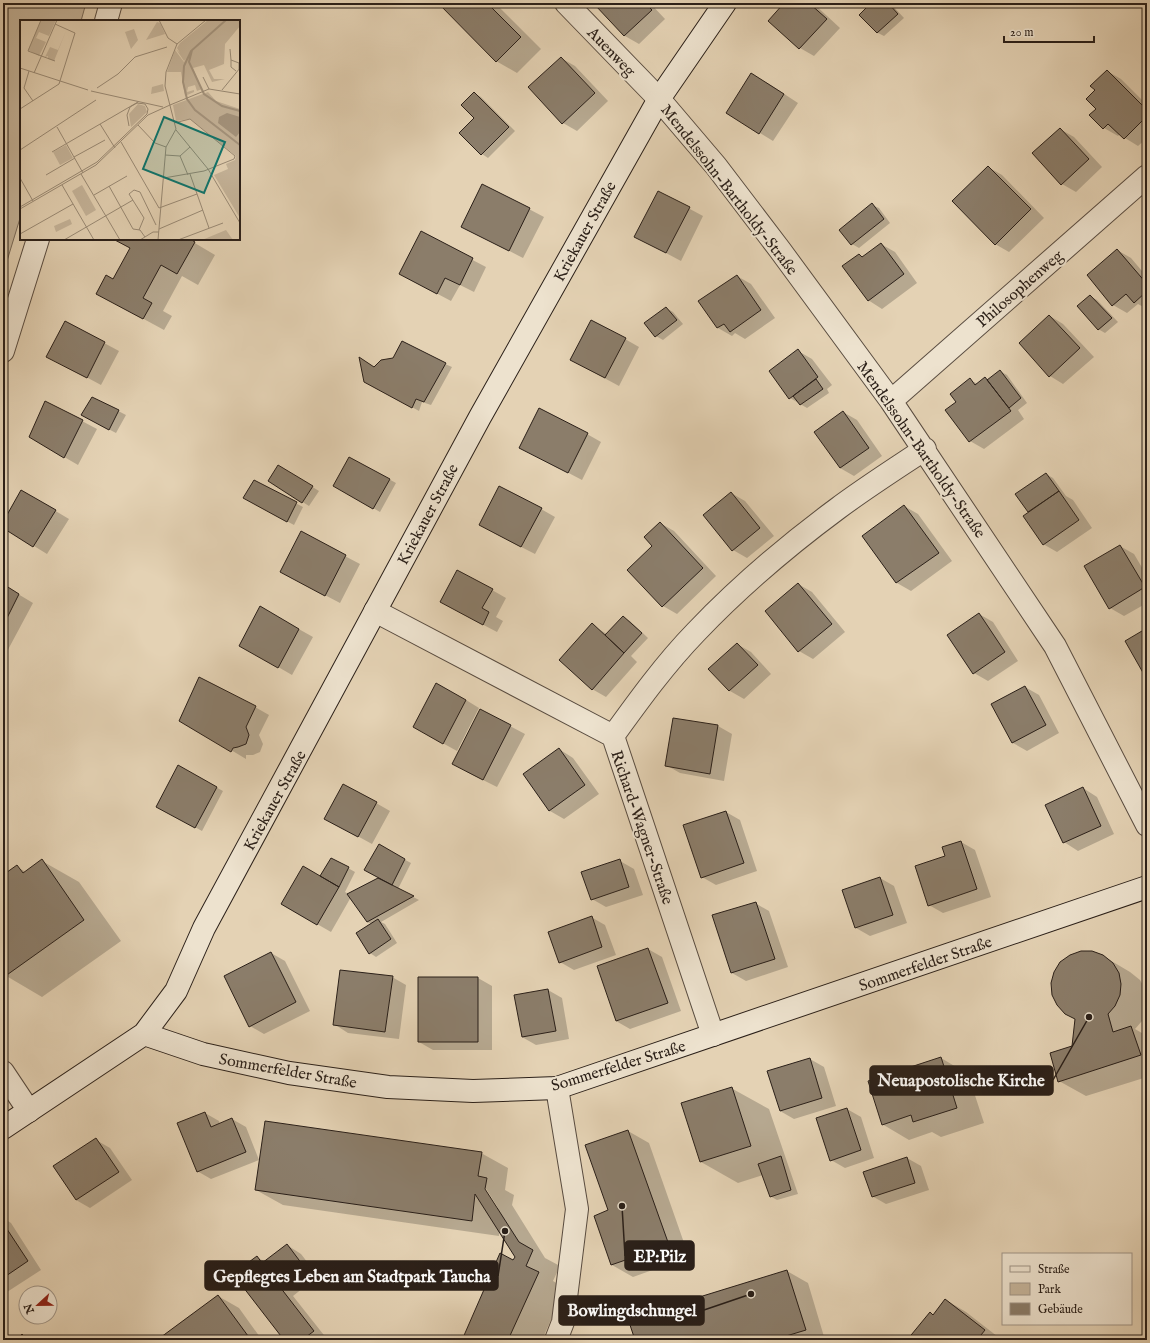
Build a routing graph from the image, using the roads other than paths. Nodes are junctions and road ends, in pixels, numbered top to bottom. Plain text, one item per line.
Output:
1 (111, 3) edge
2 (566, 3) edge
3 (725, 3) edge
4 (106, 20) edge
5 (659, 99) junction
6 (1147, 176) edge
7 (38, 240) edge
8 (3, 351) edge
9 (891, 400) junction
10 (924, 449) junction
11 (375, 612) junction
12 (613, 736) junction
13 (1147, 825) edge
14 (1147, 886) edge
15 (144, 1034) junction
16 (713, 1035) junction
17 (3, 1072) edge
18 (557, 1088) junction
19 (29, 1111) junction
20 (3, 1128) edge
21 (556, 1340) edge

1 - 4 street
2 - 5 street, Auenweg
3 - 5 street, Kriekauer Straße
5 - 9 street, Mendelssohn-Bartholdy-Straße
5 - 11 street, Kriekauer Straße
6 - 9 street, Philosophenweg
7 - 8 street
9 - 10 street, Mendelssohn-Bartholdy-Straße
10 - 12 street
10 - 13 street, Mendelssohn-Bartholdy-Straße
11 - 12 street, Richard-Wagner-Straße
11 - 15 street, Kriekauer Straße
12 - 16 street, Richard-Wagner-Straße
14 - 16 street, Sommerfelder Straße
15 - 18 street, Sommerfelder Straße
15 - 19 street
16 - 18 street, Sommerfelder Straße
17 - 19 street
18 - 21 street
19 - 20 street

